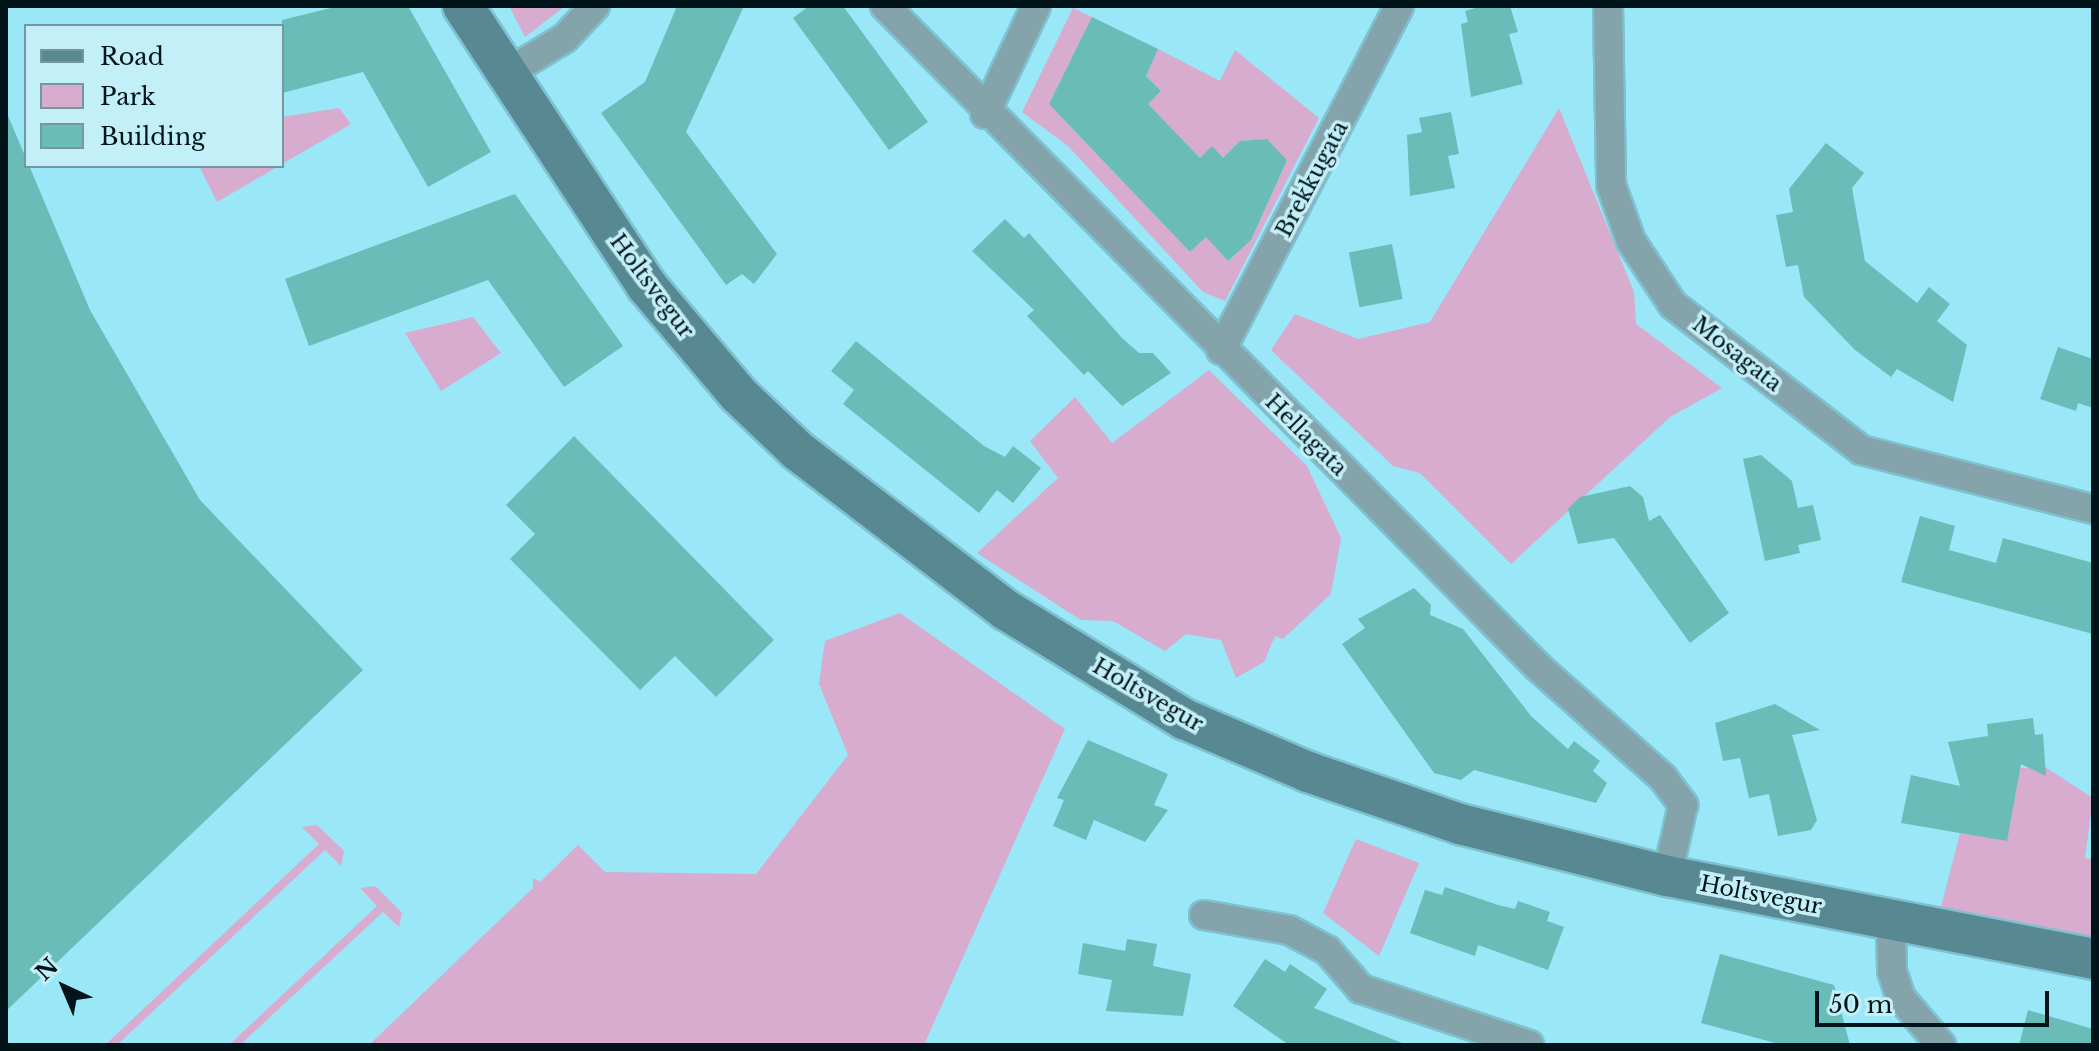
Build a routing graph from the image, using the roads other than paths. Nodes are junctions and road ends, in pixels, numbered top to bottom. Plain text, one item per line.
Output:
1 (463, 6) edge
2 (595, 6) edge
3 (885, 6) edge
4 (1036, 6) edge
5 (1399, 6) edge
6 (1608, 6) edge
7 (506, 74) junction
8 (985, 114) junction
9 (1221, 350) junction
10 (2093, 509) edge
11 (1667, 876) junction
12 (1204, 915) dead end
13 (1891, 922) junction
14 (2093, 959) edge
15 (1529, 1045) edge
16 (1941, 1045) edge

1 - 7 street, Holtsvegur
2 - 7 street
3 - 8 street, Hellagata
4 - 8 street
5 - 9 street, Brekkugata
6 - 10 street, Mosagata
7 - 11 street, Holtsvegur
8 - 9 street, Hellagata
9 - 11 street, Hellagata
11 - 13 street, Holtsvegur
12 - 15 street
13 - 14 street, Holtsvegur
13 - 16 street

